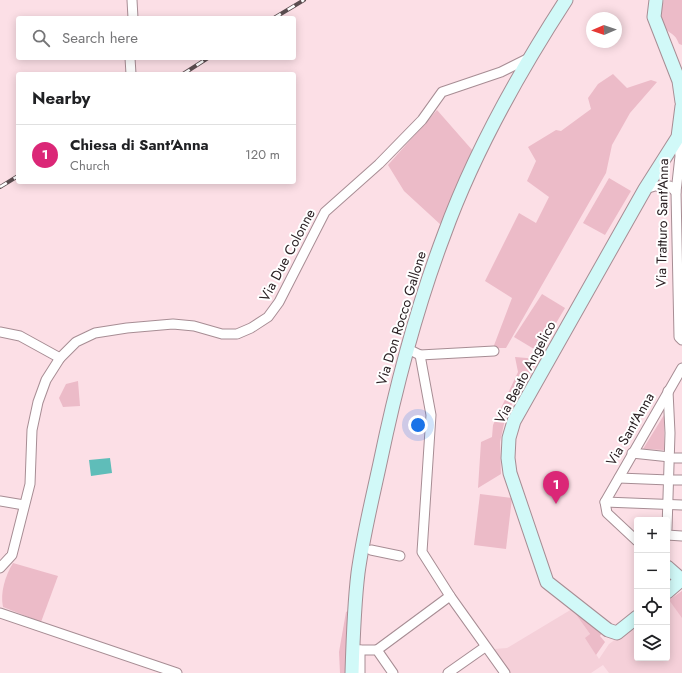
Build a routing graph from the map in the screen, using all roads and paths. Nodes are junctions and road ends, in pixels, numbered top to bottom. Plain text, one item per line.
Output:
1 (132, 0) edge
2 (566, 0) edge
3 (656, 0) edge
4 (133, 16) edge
5 (529, 58) junction
6 (130, 60) edge
7 (131, 72) edge
8 (682, 102) edge
9 (682, 106) edge
10 (680, 138) edge
11 (681, 169) edge
12 (645, 189) junction
13 (676, 192) junction
14 (0, 332) edge
15 (682, 340) edge
16 (408, 349) junction
17 (494, 351) dead end
18 (420, 355) junction
19 (60, 358) junction
20 (682, 368) edge
21 (668, 391) junction
22 (632, 453) junction
23 (675, 458) edge
24 (619, 478) junction
25 (675, 480) edge
26 (0, 501) edge
27 (605, 504) junction
28 (668, 504) junction
29 (24, 505) junction
30 (682, 505) edge
31 (667, 517) edge
32 (670, 535) edge
33 (634, 536) edge
34 (682, 536) edge
35 (371, 550) dead end
36 (400, 556) dead end
37 (0, 568) edge
38 (677, 574) edge
39 (669, 589) edge
40 (450, 596) junction
41 (0, 613) edge
42 (634, 619) edge
43 (485, 647) junction
44 (356, 650) junction
45 (377, 650) junction
46 (177, 673) edge
47 (352, 673) edge
48 (360, 673) edge
49 (393, 673) edge
50 (448, 673) edge
51 (505, 673) edge

1 - 4 street
2 - 5 street, Via Don Rocco Gallone
3 - 8 street
5 - 16 street, Via Don Rocco Gallone
5 - 19 street, Via Due Colonne
6 - 7 street
9 - 10 street, Via Tratturo Sant'Anna
10 - 11 street, Via Tratturo Sant'Anna
10 - 12 street, Via Beato Angelico
11 - 13 street, Via Tratturo Sant'Anna
12 - 13 street
12 - 42 street, Via Beato Angelico
13 - 15 street, Via Tratturo Sant'Anna
14 - 19 street
16 - 18 street
16 - 44 street, Via Don Rocco Gallone
17 - 18 street
18 - 40 street
19 - 29 street, Via Due Colonne
20 - 21 street, Via Sant'Anna
21 - 22 street, Via Sant'Anna
21 - 23 street
22 - 23 street
22 - 24 street, Via Sant'Anna
23 - 25 street
24 - 25 street
24 - 27 street, Via Sant'Anna
25 - 28 street
26 - 29 street
27 - 28 street
27 - 33 street
28 - 30 street
28 - 31 street
29 - 37 street, Via Due Colonne
32 - 34 street
35 - 36 street
38 - 39 street
40 - 43 street
40 - 45 street
41 - 46 street
43 - 50 street
43 - 51 street
44 - 45 street
44 - 47 street, Via Don Rocco Gallone
44 - 48 street
45 - 49 street

